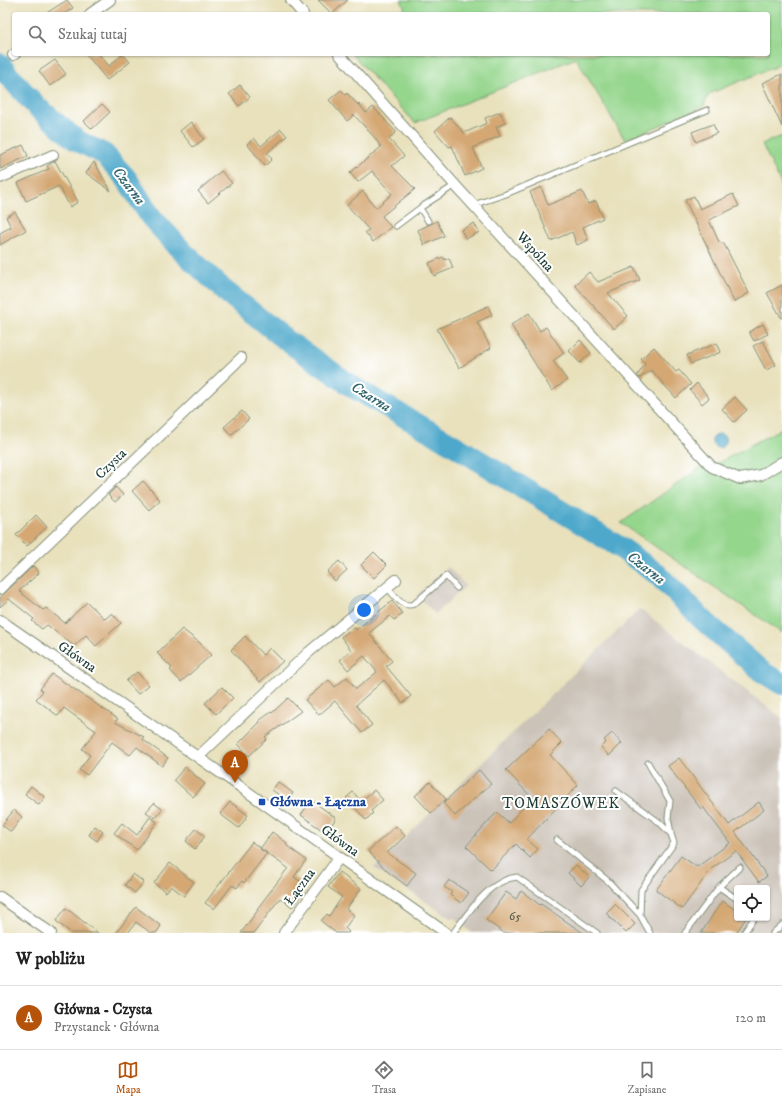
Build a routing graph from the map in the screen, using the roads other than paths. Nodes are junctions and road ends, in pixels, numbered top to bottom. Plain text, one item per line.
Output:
1 (110, 0) edge
2 (291, 0) edge
3 (93, 12) edge
4 (301, 12) edge
5 (341, 56) edge
6 (708, 110) dead end
7 (53, 156) dead end
8 (0, 178) edge
9 (455, 185) junction
10 (473, 205) junction
11 (420, 208) junction
12 (428, 221) dead end
13 (396, 226) dead end
14 (241, 358) dead end
15 (782, 462) edge
16 (396, 580) dead end
17 (387, 587) junction
18 (457, 588) dead end
19 (0, 589) edge
20 (0, 620) edge
21 (198, 757) junction
22 (648, 763) dead end
23 (616, 791) dead end
24 (671, 834) junction
25 (557, 840) dead end
26 (339, 858) junction
27 (740, 867) dead end
28 (719, 887) junction
29 (0, 897) edge
30 (734, 897) edge
31 (640, 915) junction
32 (752, 921) edge
33 (782, 925) edge
34 (48, 932) edge
35 (284, 933) edge
36 (446, 933) edge
37 (453, 933) edge
38 (597, 933) edge
39 (650, 933) edge
40 (685, 933) edge
41 (744, 933) edge
42 (773, 933) edge

1 - 3 street
2 - 4 street
5 - 9 street, Wspólna
6 - 10 lane
7 - 8 street
9 - 10 street, Wspólna
9 - 11 lane
10 - 15 street, Wspólna
11 - 12 lane
11 - 13 lane
14 - 19 street, Czysta
16 - 17 street
17 - 18 lane
17 - 21 street
20 - 21 street, Główna
21 - 26 street, Główna
22 - 24 lane
23 - 24 lane
24 - 31 lane
25 - 31 lane
26 - 35 street, Łączna
26 - 36 street, Główna
27 - 28 lane
28 - 30 lane
28 - 40 lane
29 - 34 street
31 - 39 lane
32 - 41 lane
33 - 42 lane
37 - 38 lane

